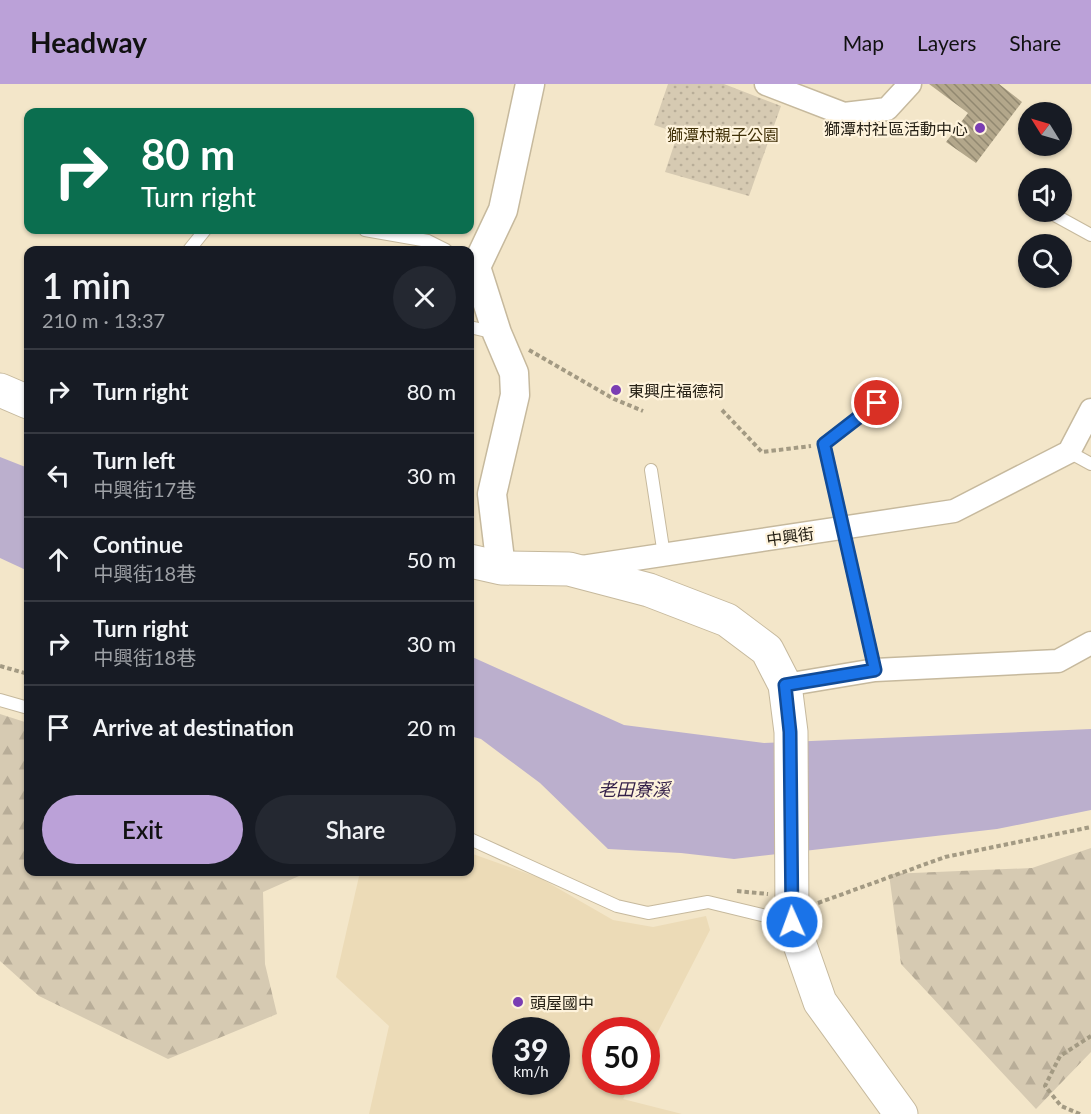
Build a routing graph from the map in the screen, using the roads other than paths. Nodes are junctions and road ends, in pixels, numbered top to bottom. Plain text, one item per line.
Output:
1 (530, 84) edge
2 (766, 84) edge
3 (910, 84) edge
4 (1068, 222) edge
5 (202, 234) edge
6 (388, 234) edge
7 (1091, 234) edge
8 (192, 246) edge
9 (438, 246) edge
10 (474, 263) edge
11 (474, 272) edge
12 (483, 330) edge
13 (0, 390) edge
14 (24, 400) edge
15 (877, 403) dead end
16 (1091, 410) edge
17 (1069, 452) junction
18 (1091, 464) edge
19 (651, 470) dead end
20 (842, 528) junction
21 (664, 555) junction
22 (474, 562) edge
23 (501, 568) junction
24 (569, 569) junction
25 (1091, 643) edge
26 (875, 670) junction
27 (785, 685) junction
28 (0, 700) edge
29 (24, 707) edge
30 (474, 841) edge
31 (786, 906) junction
32 (892, 1109) edge

1 - 10 street
2 - 3 street
4 - 7 lane
5 - 8 lane
6 - 9 lane
11 - 12 street
12 - 23 street
13 - 14 main road
15 - 20 lane
16 - 17 street
17 - 18 lane
17 - 20 street, 中興街
19 - 21 lane
20 - 21 street, 中興街
20 - 26 lane
21 - 24 street, 中興街
22 - 23 main road
23 - 24 main road
24 - 27 main road
25 - 26 street
26 - 27 street
27 - 31 main road
28 - 29 lane
30 - 31 lane
31 - 32 main road

